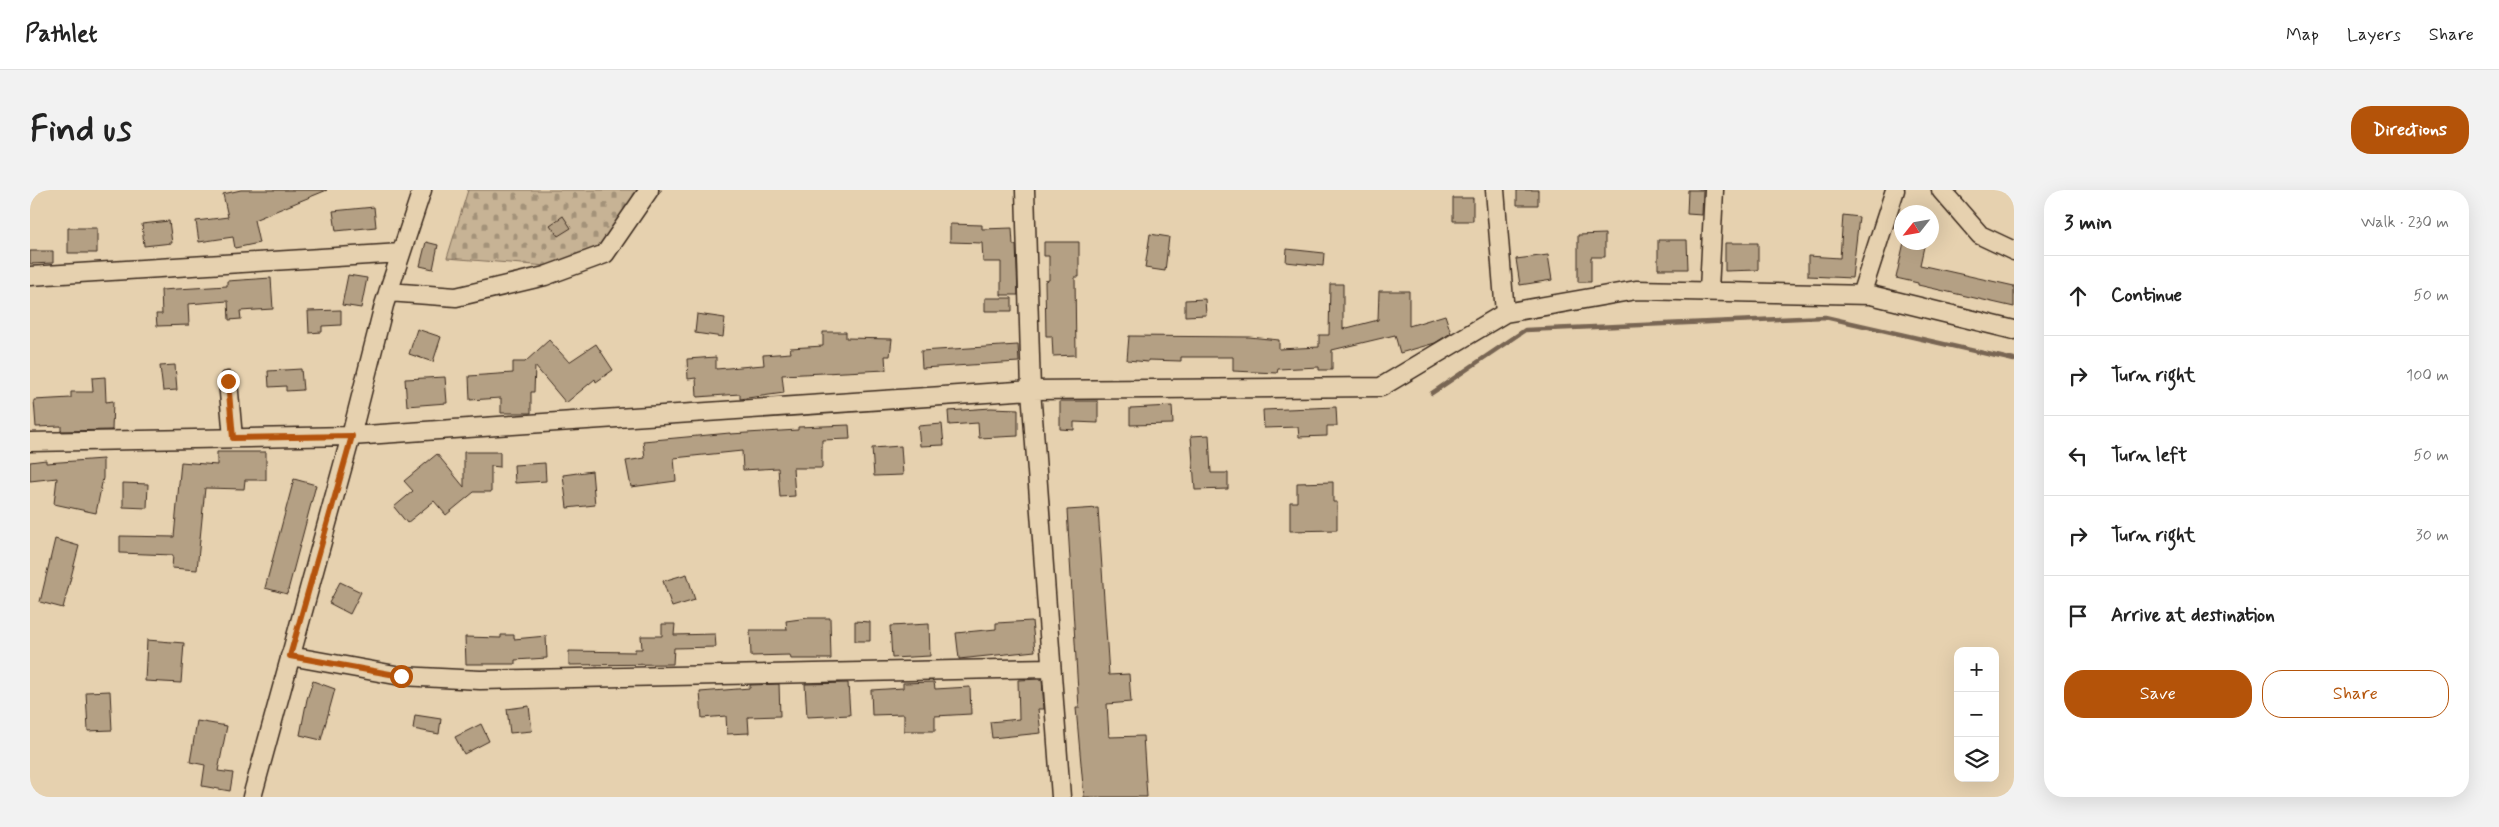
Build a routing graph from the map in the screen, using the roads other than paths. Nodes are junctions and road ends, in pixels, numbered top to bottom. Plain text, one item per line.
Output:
1 (422, 190) edge
2 (649, 190) edge
3 (1025, 190) edge
4 (1495, 190) edge
5 (1714, 190) edge
6 (1895, 190) edge
7 (1941, 190) edge
8 (2014, 251) edge
9 (401, 253) junction
10 (30, 276) edge
11 (1709, 290) junction
12 (388, 292) junction
13 (1861, 295) junction
14 (1505, 313) junction
15 (2014, 330) edge
16 (228, 381) dead end
17 (1031, 390) junction
18 (352, 436) junction
19 (233, 438) junction
20 (30, 442) edge
21 (290, 656) junction
22 (1051, 668) junction
23 (252, 797) edge
24 (1061, 797) edge

1 - 9 street
2 - 12 street
3 - 17 street
4 - 14 street
5 - 11 street
6 - 13 street
7 - 8 street
9 - 10 street
9 - 12 street
11 - 13 street
11 - 14 street
12 - 18 street
13 - 15 street
14 - 17 street
16 - 19 street
17 - 18 street
17 - 22 street
18 - 19 street
18 - 21 street
19 - 20 street
21 - 22 street
21 - 23 street
22 - 24 street

